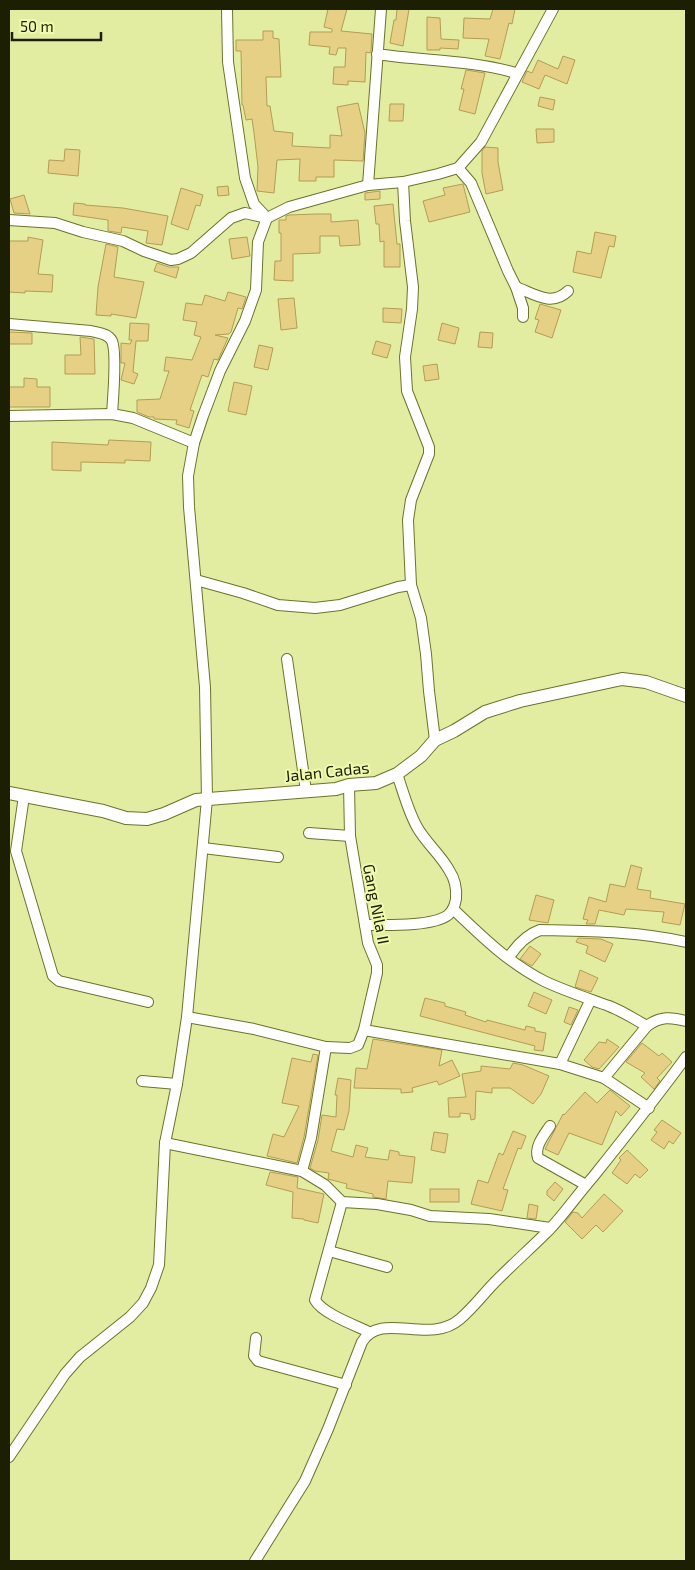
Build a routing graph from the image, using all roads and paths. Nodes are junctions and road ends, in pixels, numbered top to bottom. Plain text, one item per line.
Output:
1 (227, 9) edge
2 (382, 9) edge
3 (553, 9) edge
4 (377, 54) junction
5 (516, 74) junction
6 (458, 168) junction
7 (403, 182) junction
8 (368, 186) junction
9 (267, 218) junction
10 (9, 220) edge
11 (516, 287) junction
12 (568, 291) dead end
13 (523, 317) dead end
14 (9, 324) edge
15 (112, 414) junction
16 (9, 416) edge
17 (194, 443) junction
18 (196, 580) junction
19 (412, 585) junction
20 (287, 659) dead end
21 (686, 696) edge
22 (434, 740) junction
23 (397, 774) junction
24 (348, 785) junction
25 (306, 790) junction
26 (9, 793) edge
27 (24, 796) junction
28 (207, 799) junction
29 (310, 832) dead end
30 (350, 836) junction
31 (203, 848) junction
32 (278, 857) dead end
33 (453, 909) junction
34 (366, 925) junction
35 (686, 942) edge
36 (509, 957) junction
37 (590, 1001) junction
38 (148, 1002) dead end
39 (187, 1016) junction
40 (686, 1021) edge
41 (647, 1026) junction
42 (364, 1030) junction
43 (326, 1046) junction
44 (686, 1057) edge
45 (560, 1064) junction
46 (604, 1078) junction
47 (142, 1081) dead end
48 (177, 1084) junction
49 (649, 1108) junction
50 (550, 1126) dead end
51 (165, 1143) junction
52 (302, 1171) junction
53 (586, 1185) junction
54 (342, 1202) junction
55 (550, 1228) junction
56 (329, 1251) junction
57 (387, 1267) dead end
58 (369, 1332) junction
59 (256, 1338) dead end
60 (346, 1385) junction
61 (9, 1457) edge
62 (255, 1561) edge

1 - 9 street
2 - 4 street
3 - 5 street
4 - 5 street
4 - 8 street
5 - 6 street
6 - 7 street
6 - 11 street
7 - 8 street
7 - 19 street
8 - 9 street
9 - 10 street
9 - 17 street
11 - 12 street
11 - 13 street
14 - 15 street
15 - 16 street
15 - 17 street
17 - 18 street
18 - 19 street
18 - 28 street
19 - 22 street
20 - 25 street
21 - 22 street, Jalan Cadas
22 - 23 street, Jalan Cadas
23 - 24 street, Jalan Cadas
23 - 33 street
24 - 25 street, Jalan Cadas
24 - 30 street, Gang Nila II
25 - 28 street, Jalan Cadas
26 - 27 street, Jalan Cadas
27 - 28 street, Jalan Cadas
27 - 38 street
28 - 31 street
29 - 30 street
30 - 34 street, Gang Nila II
31 - 32 street
31 - 39 street
33 - 34 street
33 - 36 street
34 - 42 street, Gang Nila II
35 - 36 street
36 - 37 street
37 - 41 street
37 - 45 street
39 - 43 street
39 - 48 street
40 - 41 street
41 - 46 street
42 - 43 street, Gang Nila II
42 - 45 street
43 - 52 street
44 - 49 street
45 - 46 street
46 - 49 street
47 - 48 street
48 - 51 street
49 - 53 street
50 - 53 street
51 - 52 street
51 - 61 street
52 - 54 street
53 - 55 street
54 - 55 street
54 - 56 street
55 - 58 street
56 - 57 street
56 - 58 street
58 - 60 street
59 - 60 street
60 - 62 street

